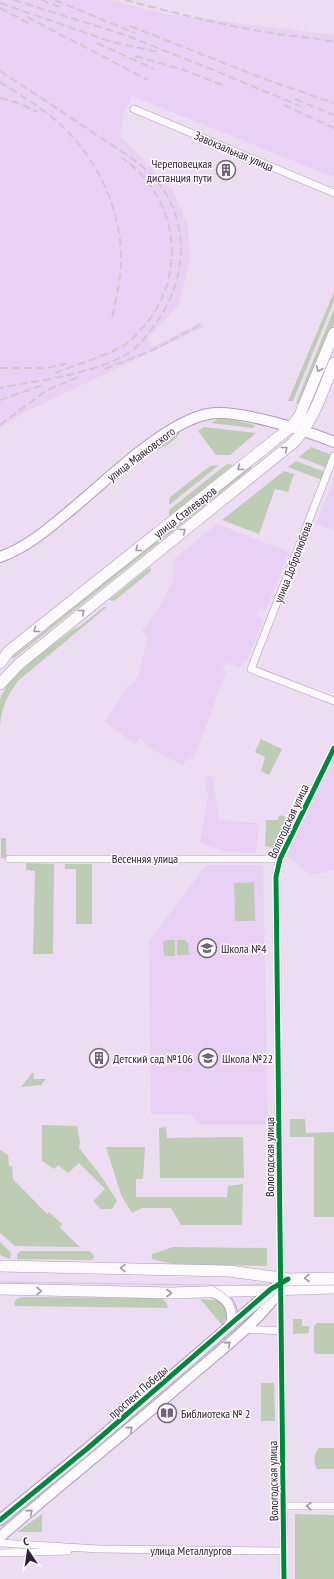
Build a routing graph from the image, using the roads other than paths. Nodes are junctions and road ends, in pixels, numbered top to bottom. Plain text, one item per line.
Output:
1 (134, 109) dead end
2 (334, 193) edge
3 (334, 333) edge
4 (334, 363) edge
5 (291, 427) junction
6 (304, 431) junction
7 (334, 442) edge
8 (334, 456) edge
9 (0, 557) edge
10 (9, 651) junction
11 (0, 660) edge
12 (0, 663) edge
13 (19, 664) junction
14 (0, 677) edge
15 (0, 684) edge
16 (334, 702) edge
17 (334, 748) edge
18 (9, 859) dead end
19 (280, 859) junction
20 (0, 1262) edge
21 (0, 1266) edge
22 (13, 1266) junction
23 (249, 1273) junction
24 (334, 1278) edge
25 (280, 1283) junction
26 (334, 1288) edge
27 (0, 1289) edge
28 (12, 1291) junction
29 (211, 1291) junction
30 (247, 1291) junction
31 (0, 1297) edge
32 (244, 1330) junction
33 (225, 1331) junction
34 (281, 1331) junction
35 (284, 1506) junction
36 (334, 1506) edge
37 (0, 1520) edge
38 (0, 1537) edge
39 (0, 1543) edge
40 (99, 1549) junction
41 (284, 1551) junction
42 (0, 1553) edge
43 (284, 1579) edge

1 - 2 street, Завокзальная улица
3 -> 5 main road, улица Сталеваров
4 - 6 main road, улица Сталеваров
5 - 6 street, улица Маяковского
5 - 9 street, улица Маяковского
5 -> 10 main road, улица Сталеваров
6 - 7 street, улица Маяковского
13 -> 6 main road, улица Сталеваров
8 - 16 street, улица Добролюбова
10 - 11 street
10 - 12 main road, улица Сталеваров
13 - 14 street
13 - 15 main road, улица Сталеваров
17 - 19 street, Вологодская улица
18 - 19 street, Весенняя улица
19 - 25 street, Вологодская улица
20 - 22 main road
21 - 22 main road
23 -> 22 main road
23 - 25 main road
23 - 30 main road
24 -> 25 main road
25 - 26 main road
25 - 30 main road
25 - 32 street, проспект Победы
25 - 33 street, проспект Победы
25 - 34 street, Вологодская улица
27 - 28 main road
28 -> 29 main road
28 - 31 main road
29 - 30 main road
29 - 33 street
32 - 34 street
38 -> 32 street, проспект Победы
33 - 37 street, проспект Победы
34 - 35 street, Вологодская улица
36 -> 35 street
35 - 41 street, Вологодская улица
39 - 40 street, улица Металлургов
40 - 41 street, улица Металлургов
40 - 42 street, улица Металлургов
41 - 43 street, Вологодская улица

